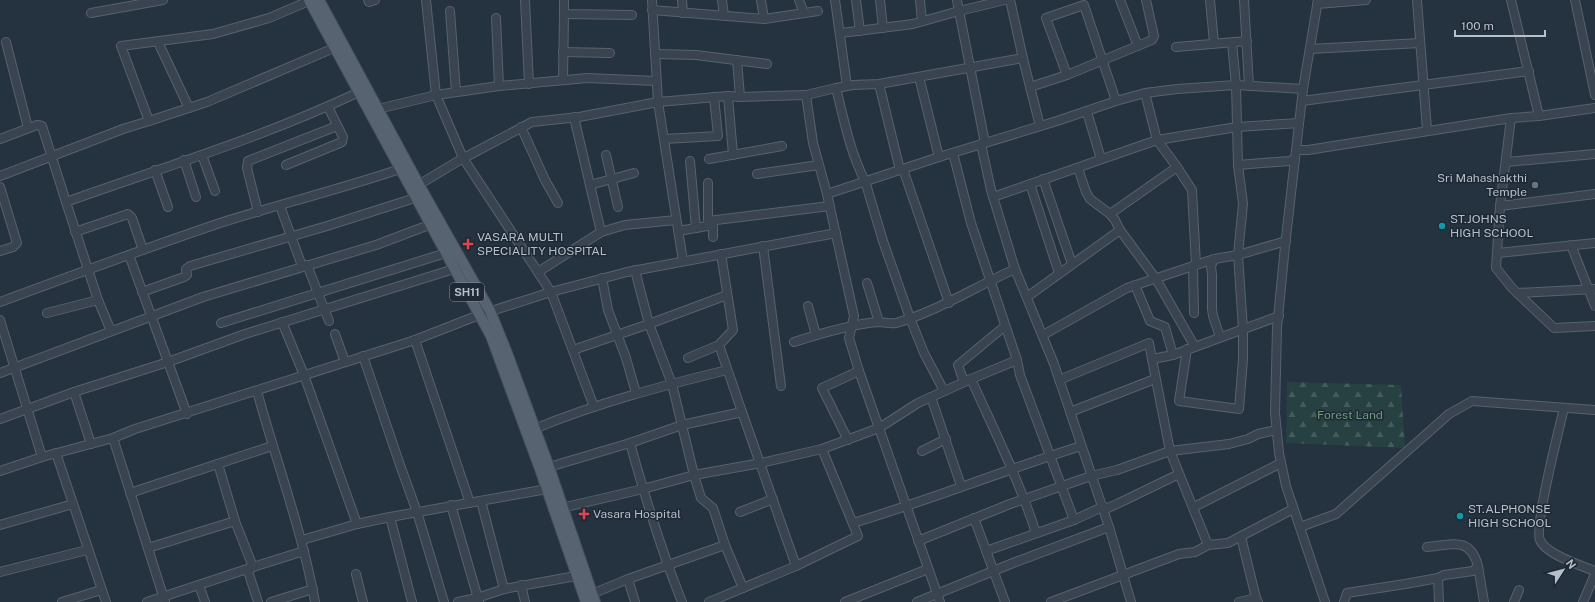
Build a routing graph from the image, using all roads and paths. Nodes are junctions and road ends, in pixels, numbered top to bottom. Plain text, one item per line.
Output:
1 (163, 0) edge
2 (312, 0) edge
3 (368, 0) edge
4 (375, 0) edge
5 (426, 0) edge
6 (525, 0) edge
7 (564, 0) edge
8 (652, 0) edge
9 (682, 0) edge
10 (722, 0) edge
11 (761, 0) edge
12 (799, 0) edge
13 (835, 0) edge
14 (856, 0) edge
15 (880, 0) edge
16 (920, 0) edge
17 (957, 0) edge
18 (1005, 0) edge
19 (1010, 0) edge
20 (1120, 0) edge
21 (1146, 0) edge
22 (1210, 0) edge
23 (1244, 0) edge
24 (1366, 0) edge
25 (1417, 0) edge
26 (1511, 0) edge
27 (1575, 0) edge
28 (1352, 1) edge
29 (1318, 2) edge
30 (1084, 3) edge
31 (975, 4) edge
32 (652, 10) junction
33 (450, 11) dead end
34 (818, 11) dead end
35 (959, 11) junction
36 (91, 13) dead end
37 (683, 13) junction
38 (804, 13) junction
39 (564, 14) junction
40 (632, 15) dead end
41 (724, 16) junction
42 (496, 18) dead end
43 (764, 19) junction
44 (922, 21) junction
45 (883, 28) junction
46 (860, 31) junction
47 (841, 33) junction
48 (1247, 41) junction
49 (6, 42) dead end
50 (158, 42) junction
51 (1232, 42) junction
52 (1214, 43) junction
53 (1420, 43) junction
54 (1138, 46) junction
55 (334, 48) junction
56 (1176, 48) dead end
57 (1310, 49) junction
58 (563, 52) junction
59 (610, 53) dead end
60 (655, 54) junction
61 (1023, 58) junction
62 (1102, 59) junction
63 (737, 60) junction
64 (767, 64) dead end
65 (969, 67) junction
66 (1529, 71) junction
67 (1067, 75) junction
68 (919, 77) junction
69 (563, 80) junction
70 (656, 81) junction
71 (529, 84) junction
72 (879, 84) junction
73 (1236, 85) junction
74 (1424, 85) junction
75 (499, 86) junction
76 (847, 86) junction
77 (1249, 86) junction
78 (1030, 87) junction
79 (836, 88) junction
80 (1303, 89) junction
81 (359, 92) junction
82 (456, 92) junction
83 (1145, 93) junction
84 (436, 95) junction
85 (806, 95) junction
86 (1595, 95) edge
87 (728, 96) junction
88 (714, 97) junction
89 (740, 97) junction
90 (1116, 101) junction
91 (1302, 101) junction
92 (658, 102) junction
93 (328, 107) junction
94 (190, 108) junction
95 (1595, 108) edge
96 (378, 109) junction
97 (1087, 112) junction
98 (1539, 116) junction
99 (574, 117) junction
100 (1511, 118) junction
101 (148, 121) junction
102 (1299, 123) junction
103 (337, 126) junction
104 (1040, 126) junction
105 (521, 127) junction
106 (1237, 127) junction
107 (28, 128) junction
108 (1427, 130) junction
109 (0, 139) edge
110 (664, 139) junction
111 (1157, 140) junction
112 (983, 144) junction
113 (782, 146) dead end
114 (1296, 150) junction
115 (953, 153) junction
116 (1595, 154) edge
117 (202, 155) junction
118 (606, 155) dead end
119 (733, 155) junction
120 (52, 157) junction
121 (939, 157) junction
122 (463, 158) junction
123 (708, 159) dead end
124 (1101, 159) junction
125 (1295, 159) junction
126 (184, 160) junction
127 (690, 161) dead end
128 (1506, 162) junction
129 (286, 165) dead end
130 (819, 165) junction
131 (1238, 165) junction
132 (1178, 167) junction
133 (1078, 168) junction
134 (400, 169) junction
135 (902, 169) junction
136 (154, 170) junction
137 (634, 173) dead end
138 (757, 174) dead end
139 (0, 176) edge
140 (611, 179) junction
141 (1043, 179) junction
142 (865, 181) junction
143 (708, 183) dead end
144 (1030, 184) junction
145 (590, 185) junction
146 (0, 187) edge
147 (415, 190) junction
148 (215, 192) dead end
149 (827, 194) junction
150 (1595, 194) edge
151 (196, 197) dead end
152 (993, 197) junction
153 (66, 202) junction
154 (558, 203) dead end
155 (280, 206) junction
156 (830, 206) junction
157 (1500, 206) junction
158 (168, 207) dead end
159 (618, 207) dead end
160 (258, 212) junction
161 (1110, 214) junction
162 (676, 220) junction
163 (710, 223) junction
164 (430, 225) junction
165 (696, 228) junction
166 (678, 230) junction
167 (1120, 230) junction
168 (75, 232) junction
169 (601, 232) junction
170 (836, 233) junction
171 (291, 236) junction
172 (713, 237) dead end
173 (1286, 241) junction
174 (1595, 243) edge
175 (1571, 245) junction
176 (763, 246) junction
177 (143, 250) junction
178 (0, 251) edge
179 (446, 253) junction
180 (1498, 253) junction
181 (129, 254) junction
182 (721, 254) junction
183 (1238, 255) junction
184 (1214, 259) junction
185 (683, 261) junction
186 (1072, 264) junction
187 (305, 265) junction
188 (1194, 266) junction
189 (454, 268) junction
190 (87, 269) junction
191 (1015, 269) junction
192 (634, 270) junction
193 (538, 272) junction
194 (1059, 273) junction
195 (602, 278) junction
196 (1156, 279) junction
197 (990, 280) junction
198 (867, 283) dead end
199 (1135, 285) junction
200 (1592, 289) edge
201 (142, 292) junction
202 (551, 292) junction
203 (1517, 293) junction
204 (319, 294) junction
205 (727, 295) junction
206 (1027, 297) junction
207 (1, 300) edge
208 (98, 300) junction
209 (949, 302) junction
210 (808, 306) dead end
211 (1595, 306) edge
212 (324, 308) junction
213 (490, 311) junction
214 (47, 313) dead end
215 (1194, 313) dead end
216 (479, 315) junction
217 (152, 316) junction
218 (1279, 316) junction
219 (910, 318) junction
220 (0, 320) edge
221 (329, 320) dead end
222 (282, 322) junction
223 (879, 322) junction
224 (221, 324) dead end
225 (649, 324) junction
226 (1005, 326) junction
227 (1595, 326) edge
228 (852, 327) junction
229 (1243, 329) junction
230 (111, 331) junction
231 (334, 334) dead end
232 (617, 335) junction
233 (816, 335) junction
234 (1043, 335) junction
235 (1220, 337) junction
236 (415, 340) junction
237 (794, 342) dead end
238 (719, 345) junction
239 (1191, 348) junction
240 (573, 350) junction
241 (1173, 355) junction
242 (363, 356) junction
243 (688, 358) dead end
244 (1152, 359) junction
245 (1017, 360) junction
246 (168, 362) junction
247 (345, 362) junction
248 (15, 368) junction
249 (727, 370) junction
250 (859, 371) junction
251 (0, 373) edge
252 (304, 375) junction
253 (1155, 379) junction
254 (968, 380) junction
255 (1059, 380) junction
256 (672, 384) junction
257 (781, 386) dead end
258 (257, 391) junction
259 (944, 391) junction
260 (74, 392) junction
261 (636, 393) junction
262 (932, 397) junction
263 (594, 407) junction
264 (1564, 408) junction
265 (27, 409) junction
266 (1595, 410) edge
267 (742, 412) junction
268 (1070, 412) junction
269 (187, 414) junction
270 (0, 419) edge
271 (682, 425) junction
272 (879, 428) junction
273 (534, 429) junction
274 (1276, 430) junction
275 (113, 438) junction
276 (946, 439) junction
277 (848, 440) junction
278 (630, 443) junction
279 (92, 444) junction
280 (272, 446) junction
281 (1081, 446) junction
282 (822, 449) junction
283 (1170, 450) junction
284 (922, 451) dead end
285 (56, 454) junction
286 (1050, 456) junction
287 (42, 457) junction
288 (761, 463) junction
289 (1281, 463) junction
290 (218, 464) junction
291 (549, 467) junction
292 (1013, 470) junction
293 (0, 471) edge
294 (1179, 474) junction
295 (694, 476) junction
296 (1091, 476) junction
297 (961, 486) junction
298 (1060, 487) junction
299 (547, 489) junction
300 (643, 490) junction
301 (130, 493) junction
302 (773, 499) junction
303 (1025, 499) junction
304 (481, 501) junction
305 (470, 503) junction
306 (74, 504) junction
307 (451, 505) junction
308 (906, 507) junction
309 (1102, 507) junction
310 (1194, 507) junction
311 (559, 509) junction
312 (1294, 509) junction
313 (417, 512) junction
314 (740, 512) dead end
315 (390, 517) junction
316 (974, 518) junction
317 (1074, 520) junction
318 (235, 521) junction
319 (853, 523) junction
320 (357, 524) junction
321 (0, 525) edge
322 (1109, 527) junction
323 (1300, 527) junction
324 (1036, 533) junction
325 (1241, 537) junction
326 (302, 540) junction
327 (918, 541) junction
328 (725, 545) junction
329 (1208, 545) junction
330 (1427, 547) dead end
331 (148, 548) junction
332 (87, 550) junction
333 (304, 551) junction
334 (986, 551) junction
335 (667, 565) junction
336 (796, 566) junction
337 (1478, 566) junction
338 (253, 567) junction
339 (928, 569) junction
340 (994, 571) junction
341 (0, 572) edge
342 (1595, 573) edge
343 (356, 574) dead end
344 (576, 576) junction
345 (1124, 576) junction
346 (1438, 578) junction
347 (628, 579) junction
348 (199, 585) junction
349 (521, 585) junction
350 (743, 588) junction
351 (313, 589) junction
352 (504, 589) junction
353 (101, 590) junction
354 (1519, 590) dead end
355 (1073, 594) junction
356 (938, 598) edge
357 (591, 599) edge
358 (165, 600) edge
359 (478, 600) edge
360 (1257, 600) edge
361 (62, 602) edge
362 (106, 602) edge
363 (147, 602) edge
364 (205, 602) edge
365 (258, 602) edge
366 (271, 602) edge
367 (316, 602) edge
368 (363, 602) edge
369 (412, 602) edge
370 (444, 602) edge
371 (458, 602) edge
372 (525, 602) edge
373 (635, 602) edge
374 (682, 602) edge
375 (709, 602) edge
376 (845, 602) edge
377 (917, 602) edge
378 (1005, 602) edge
379 (1051, 602) edge
380 (1076, 602) edge
381 (1132, 602) edge
382 (1239, 602) edge
383 (1325, 602) edge
384 (1344, 602) edge
385 (1439, 602) edge
386 (1484, 602) edge
387 (1514, 602) edge
388 (1583, 602) edge

1 - 36 street
2 - 50 street
2 - 55 main road, SH11
2 - 96 main road, SH11
3 - 4 street
5 - 84 street
6 - 71 street
7 - 39 street
8 - 32 street
9 - 37 street
10 - 41 street
11 - 43 street
12 - 38 street
13 - 47 street
14 - 46 street
15 - 45 street
16 - 44 street
17 - 35 street
18 - 31 street
19 - 61 street
20 - 54 street
21 - 54 street
22 - 52 street
23 - 48 street
24 - 28 street
25 - 53 street
26 - 66 street
27 - 86 street
28 - 29 street
29 - 57 street
30 - 62 street
30 - 67 street
31 - 35 street
32 - 37 street
32 - 60 street
33 - 82 street
34 - 38 street
35 - 44 street
35 - 65 street
37 - 41 street
38 - 43 street
39 - 40 street
39 - 58 street
41 - 43 street
42 - 75 street
44 - 45 street
45 - 46 street
46 - 47 street
47 - 76 street
48 - 51 street
48 - 77 street
49 - 107 street
50 - 94 street
50 - 101 street
51 - 52 street
51 - 73 street
52 - 56 street
53 - 57 street
53 - 74 street
54 - 62 street
55 - 81 main road, SH11
55 - 94 street
57 - 80 street
58 - 59 street
58 - 69 street
60 - 63 street
60 - 70 street
61 - 65 street
61 - 78 street
62 - 67 street
62 - 90 street
63 - 64 street
63 - 89 street
65 - 68 street
65 - 112 street
66 - 74 street
66 - 98 street
67 - 78 street
68 - 72 street
68 - 121 street
69 - 70 street
69 - 71 street
70 - 92 street
71 - 75 street
72 - 76 street
72 - 135 street
73 - 77 street
73 - 83 street
73 - 106 street
74 - 91 street
74 - 108 street
75 - 82 street
76 - 79 street
77 - 80 street
78 - 104 street
79 - 85 street
79 - 142 street
80 - 91 street
81 - 93 street
81 - 134 main road, SH11
82 - 84 street
83 - 90 street
83 - 111 street
84 - 96 street
84 - 122 street
85 - 89 street
85 - 130 street
87 - 88 street
87 - 89 street
87 - 119 street
88 - 92 street
88 - 110 street
90 - 97 street
91 - 102 street
92 - 99 street
92 - 110 street
93 - 103 street
93 - 117 street
94 - 101 street
95 - 98 street
96 - 147 main road, SH11
97 - 104 street
97 - 124 street
98 - 100 street
99 - 105 street
99 - 145 street
100 - 108 street
100 - 128 street
101 - 120 street
102 - 106 street
102 - 114 street
103 - 129 street
103 - 160 street
104 - 112 street
105 - 122 street
105 - 154 street
106 - 111 street
106 - 131 street
107 - 109 street
107 - 120 street
108 - 114 street
110 - 162 street
111 - 124 street
111 - 132 street
112 - 115 street
112 - 152 street
113 - 119 street
114 - 125 street
115 - 121 street
115 - 197 street
116 - 128 street
117 - 126 street
117 - 148 street
118 - 140 street
119 - 123 street
120 - 139 street
120 - 153 street
121 - 135 street
122 - 147 street
122 - 193 street
124 - 133 street
125 - 131 street
125 - 173 street
126 - 136 street
126 - 151 street
127 - 165 street
128 - 157 street
130 - 138 street
130 - 149 street
131 - 183 street
132 - 161 street
132 - 188 street
133 - 141 street
133 - 161 street
134 - 147 main road, SH11
134 - 155 street
135 - 142 street
135 - 209 street
136 - 153 street
136 - 158 street
137 - 140 street
140 - 145 street
140 - 159 street
141 - 144 street
141 - 186 street
142 - 149 street
142 - 219 street
143 - 163 street
144 - 152 street
144 - 194 street
145 - 169 street
146 - 178 street
147 - 164 main road, SH11
147 - 171 street
147 - 213 main road, SH11
149 - 156 street
150 - 157 street
152 - 191 street
153 - 168 street
155 - 160 street
155 - 171 street
156 - 163 street
156 - 170 street
157 - 180 street
160 - 177 street
161 - 167 street
162 - 166 street
162 - 169 street
163 - 165 street
163 - 172 street
164 - 179 main road, SH11
164 - 187 street
165 - 166 street
166 - 185 street
167 - 186 street
167 - 196 street
168 - 177 street
168 - 190 street
169 - 193 street
170 - 176 street
170 - 228 street
171 - 187 street
171 - 201 street
173 - 183 street
173 - 218 street
174 - 175 street
175 - 180 street
175 - 200 street
176 - 182 street
176 - 257 street
177 - 181 street
179 - 189 main road, SH11
179 - 204 street
180 - 203 street
181 - 190 street
181 - 201 street
182 - 185 street
182 - 205 street
183 - 184 street
183 - 229 street
184 - 188 street
184 - 235 street
185 - 192 street
186 - 194 street
187 - 204 street
187 - 217 street
188 - 196 street
188 - 215 street
189 - 212 street
189 - 216 main road, SH11
190 - 207 street
190 - 208 street
191 - 197 street
191 - 206 street
192 - 195 street
192 - 225 street
193 - 202 street
194 - 206 street
195 - 202 street
195 - 232 street
196 - 199 street
196 - 239 street
197 - 209 street
197 - 226 street
198 - 223 street
199 - 234 street
199 - 241 street
200 - 203 street
200 - 211 street
201 - 217 street
202 - 213 street
202 - 240 street
203 - 227 street
204 - 212 street
204 - 224 street
205 - 225 street
205 - 238 street
206 - 234 street
208 - 214 street
208 - 230 street
209 - 219 street
210 - 233 street
212 - 221 street
212 - 222 street
213 - 216 street
213 - 273 main road, SH11
216 - 236 street
216 - 299 main road, SH11
217 - 230 street
217 - 246 street
218 - 229 street
218 - 274 street
219 - 223 street
219 - 259 street
220 - 248 street
222 - 246 street
222 - 252 street
223 - 228 street
225 - 232 street
225 - 256 street
226 - 245 street
226 - 254 street
228 - 233 street
228 - 250 street
229 - 235 street
229 - 239 street
230 - 248 street
231 - 247 street
232 - 240 street
232 - 261 street
233 - 237 street
234 - 255 street
235 - 239 street
236 - 242 street
236 - 305 street
238 - 243 street
238 - 249 street
239 - 241 street
240 - 263 street
241 - 244 street
242 - 247 street
242 - 313 street
244 - 253 street
244 - 255 street
245 - 254 street
245 - 286 street
246 - 260 street
246 - 269 street
247 - 252 street
248 - 251 street
248 - 265 street
249 - 256 street
249 - 267 street
250 - 272 street
250 - 277 street
252 - 258 street
252 - 320 street
253 - 268 street
253 - 283 street
254 - 259 street
254 - 292 street
255 - 268 street
256 - 261 street
256 - 271 street
258 - 269 street
258 - 280 street
259 - 262 street
260 - 265 street
260 - 279 street
261 - 263 street
262 - 272 street
262 - 276 street
263 - 273 street
264 - 266 street
264 - 323 street
264 - 342 street
265 - 270 street
265 - 287 street
267 - 271 street
267 - 288 street
268 - 281 street
269 - 275 street
271 - 278 street
271 - 295 street
272 - 277 street
272 - 308 street
273 - 291 main road, SH11
274 - 283 street
274 - 289 street
275 - 279 street
275 - 301 street
276 - 284 street
276 - 297 street
277 - 282 street
278 - 291 street
278 - 300 street
279 - 285 street
280 - 290 street
280 - 326 street
281 - 286 street
281 - 296 street
282 - 288 street
282 - 319 street
283 - 294 street
283 - 296 street
285 - 287 street
285 - 306 street
286 - 292 street
286 - 298 street
287 - 293 street
288 - 295 street
288 - 302 street
289 - 310 street
289 - 312 street
290 - 301 street
290 - 318 street
291 - 311 main road, SH11
292 - 297 street
292 - 303 street
294 - 309 street
294 - 310 street
295 - 300 street
295 - 328 street
296 - 298 street
296 - 309 street
297 - 308 street
298 - 303 street
298 - 317 street
299 - 304 street
299 - 311 main road, SH11
300 - 311 street
300 - 335 street
301 - 331 street
302 - 314 street
302 - 336 street
303 - 316 street
303 - 324 street
304 - 305 street
304 - 352 street
305 - 307 street
306 - 321 street
306 - 332 street
307 - 313 street
307 - 359 street
308 - 319 street
308 - 327 street
309 - 317 street
309 - 322 street
310 - 329 street
311 - 344 main road, SH11
311 - 357 main road, SH11
312 - 323 street
312 - 325 street
313 - 315 street
313 - 370 street
315 - 320 street
315 - 369 street
316 - 327 street
316 - 334 street
317 - 324 street
318 - 331 street
318 - 338 street
319 - 336 street
320 - 326 street
322 - 340 street
322 - 345 street
323 - 383 street
324 - 334 street
325 - 329 street
325 - 360 street
326 - 333 street
327 - 339 street
328 - 335 street
328 - 350 street
329 - 345 street
330 - 337 street
331 - 358 street
332 - 341 street
332 - 353 street
333 - 338 street
333 - 351 street
334 - 340 street
335 - 347 street
335 - 374 street
336 - 350 street
337 - 346 street
337 - 386 street
338 - 348 street
338 - 365 street
339 - 356 street
339 - 376 street
340 - 356 street
340 - 378 street
342 - 388 street
343 - 368 street
344 - 349 street
344 - 357 main road, SH11
345 - 355 street
345 - 381 street
346 - 384 street
346 - 385 street
347 - 357 street
347 - 373 street
348 - 358 street
348 - 364 street
349 - 352 street
349 - 372 street
350 - 375 street
351 - 366 street
351 - 367 street
352 - 359 street
353 - 361 street
353 - 362 street
354 - 387 street
355 - 379 street
355 - 380 street
356 - 377 street
358 - 363 street
359 - 371 street
360 - 382 street

